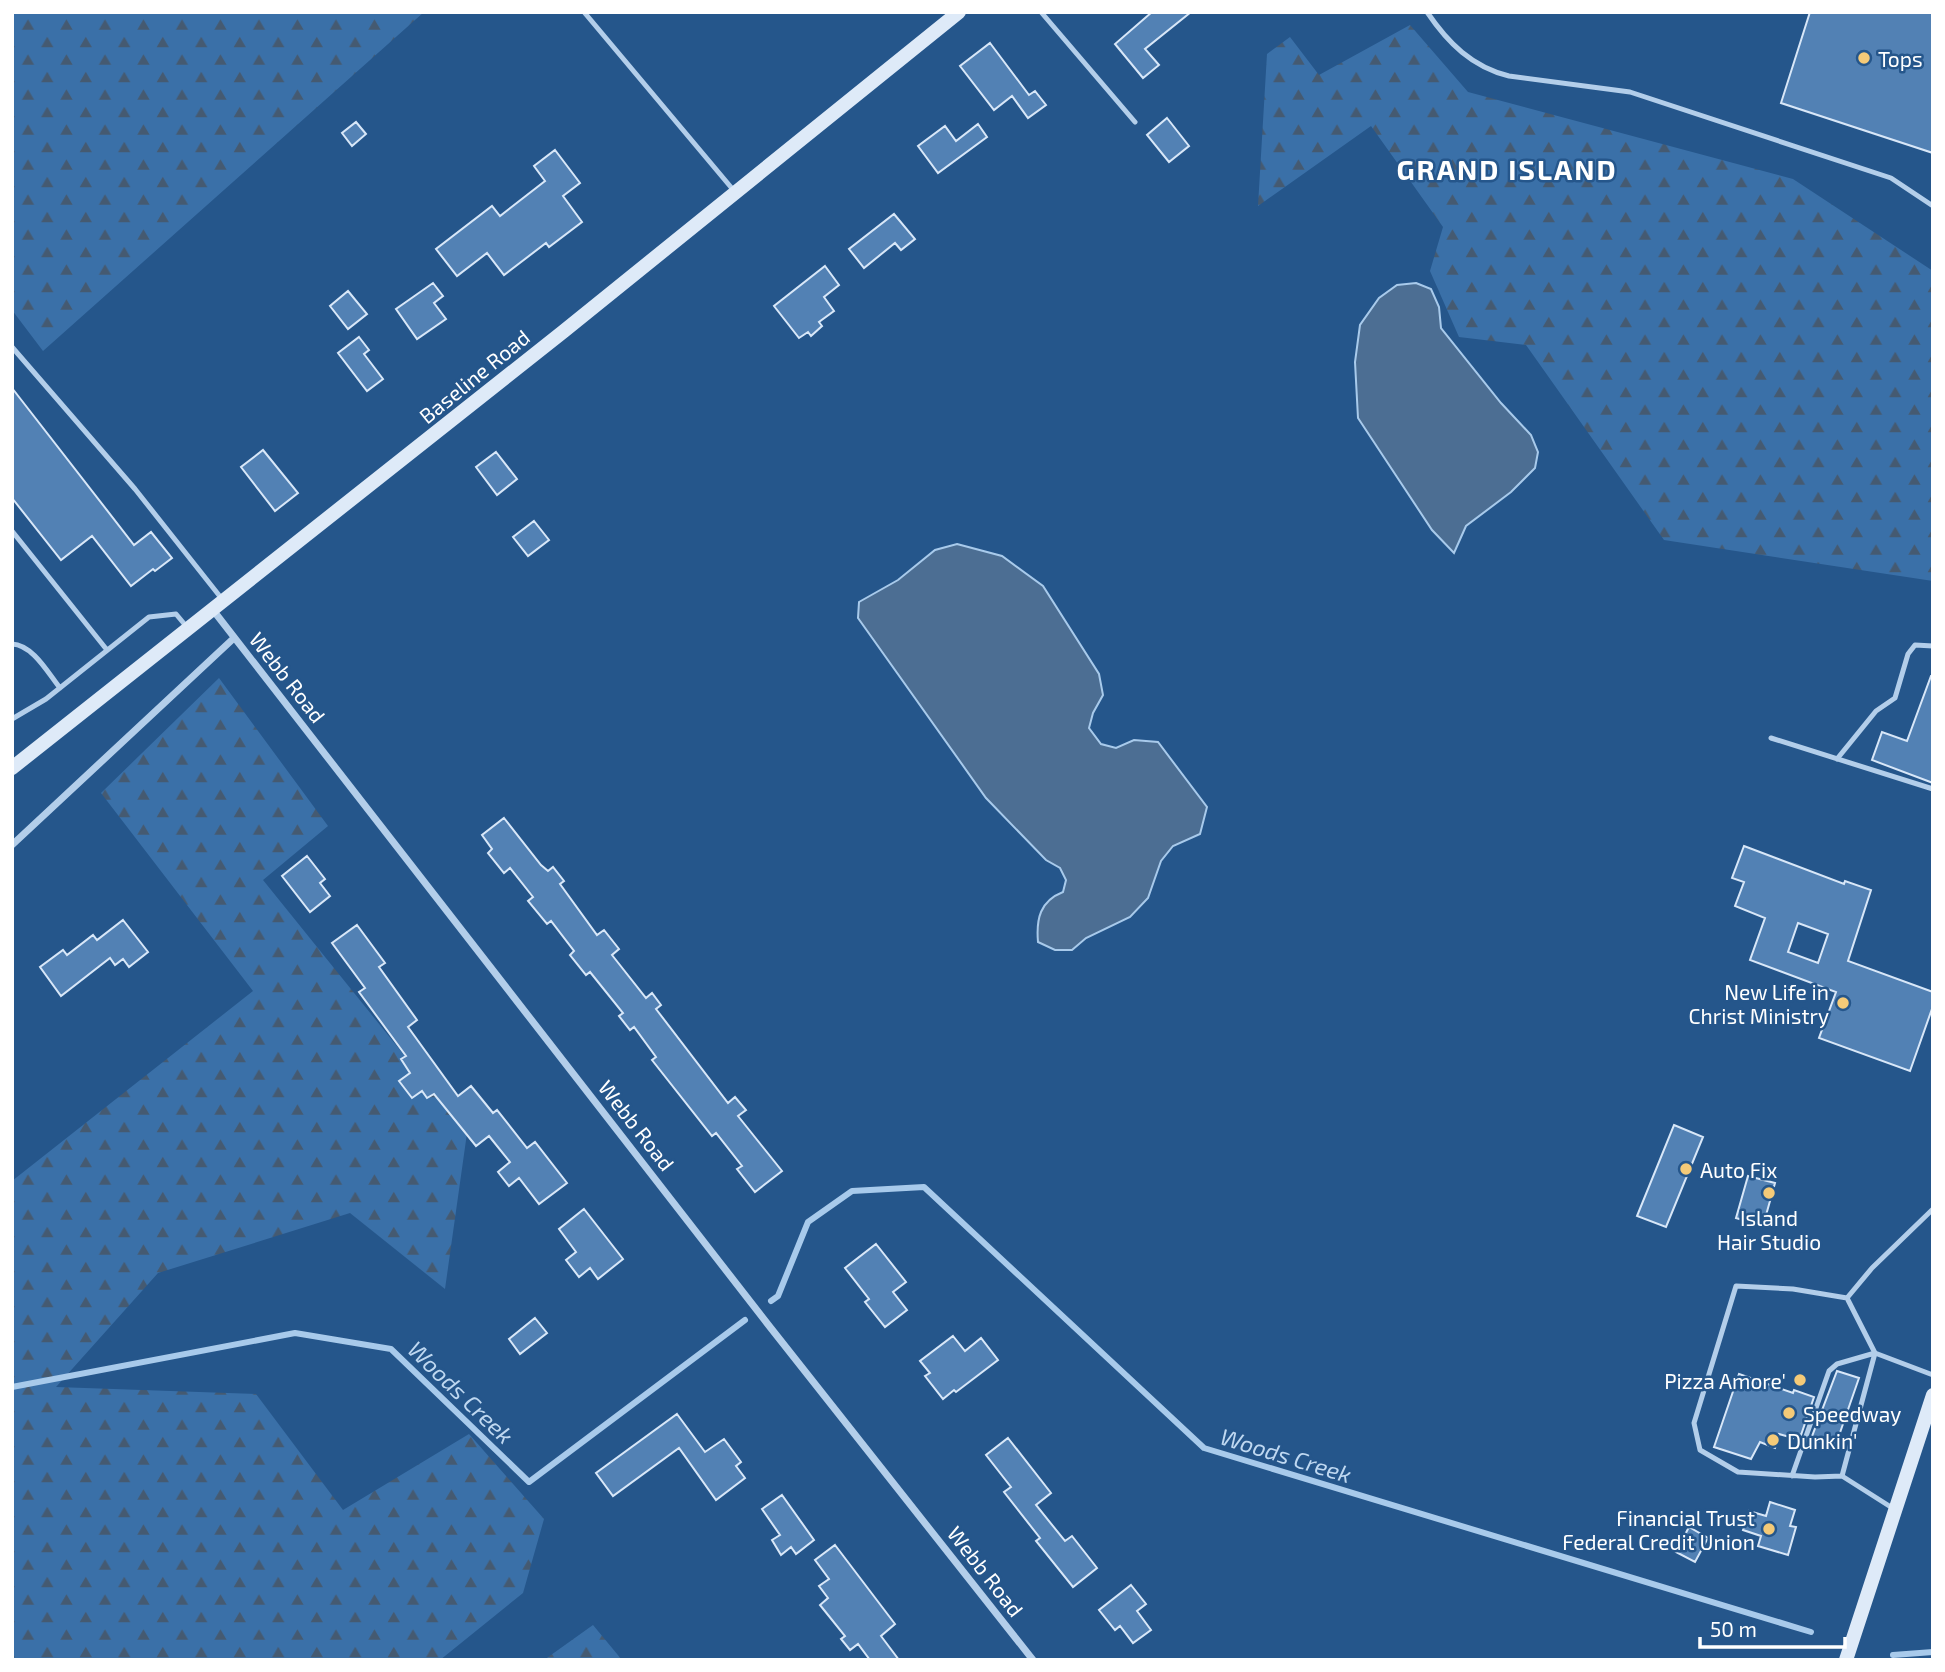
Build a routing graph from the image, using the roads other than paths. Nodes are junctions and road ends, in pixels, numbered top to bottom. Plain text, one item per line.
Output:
1 (584, 12) edge
2 (959, 12) edge
3 (1041, 12) edge
4 (1427, 12) edge
5 (1135, 122) dead end
6 (734, 192) junction
7 (1933, 206) edge
8 (12, 347) edge
9 (12, 531) edge
10 (218, 606) junction
11 (188, 629) junction
12 (234, 638) junction
13 (12, 644) edge
14 (1933, 646) edge
15 (107, 650) junction
16 (60, 688) junction
17 (12, 719) edge
18 (1771, 738) dead end
19 (1837, 759) junction
20 (12, 768) edge
21 (1933, 789) edge
22 (12, 845) edge
23 (1933, 1209) edge
24 (1847, 1298) junction
25 (1875, 1353) junction
26 (1933, 1375) edge
27 (1933, 1395) edge
28 (1792, 1476) junction
29 (1842, 1476) junction
30 (1895, 1509) junction
31 (1033, 1660) edge
32 (1846, 1660) edge

1 - 6 lane
2 - 6 street, Baseline Road
3 - 5 lane
4 - 7 lane
6 - 10 street, Baseline Road
8 - 10 lane
9 - 15 lane
10 - 11 street, Baseline Road
10 - 12 street, Webb Road
11 - 15 lane
11 - 20 street, Baseline Road
12 - 22 street
12 - 31 street, Webb Road
13 - 16 lane
14 - 19 lane
15 - 16 lane
16 - 17 lane
18 - 19 lane
19 - 21 lane
23 - 24 lane
24 - 25 lane
24 - 28 lane
25 - 26 lane
25 - 28 lane
25 - 29 lane
27 - 30 street
28 - 29 lane
29 - 30 lane
30 - 32 street

